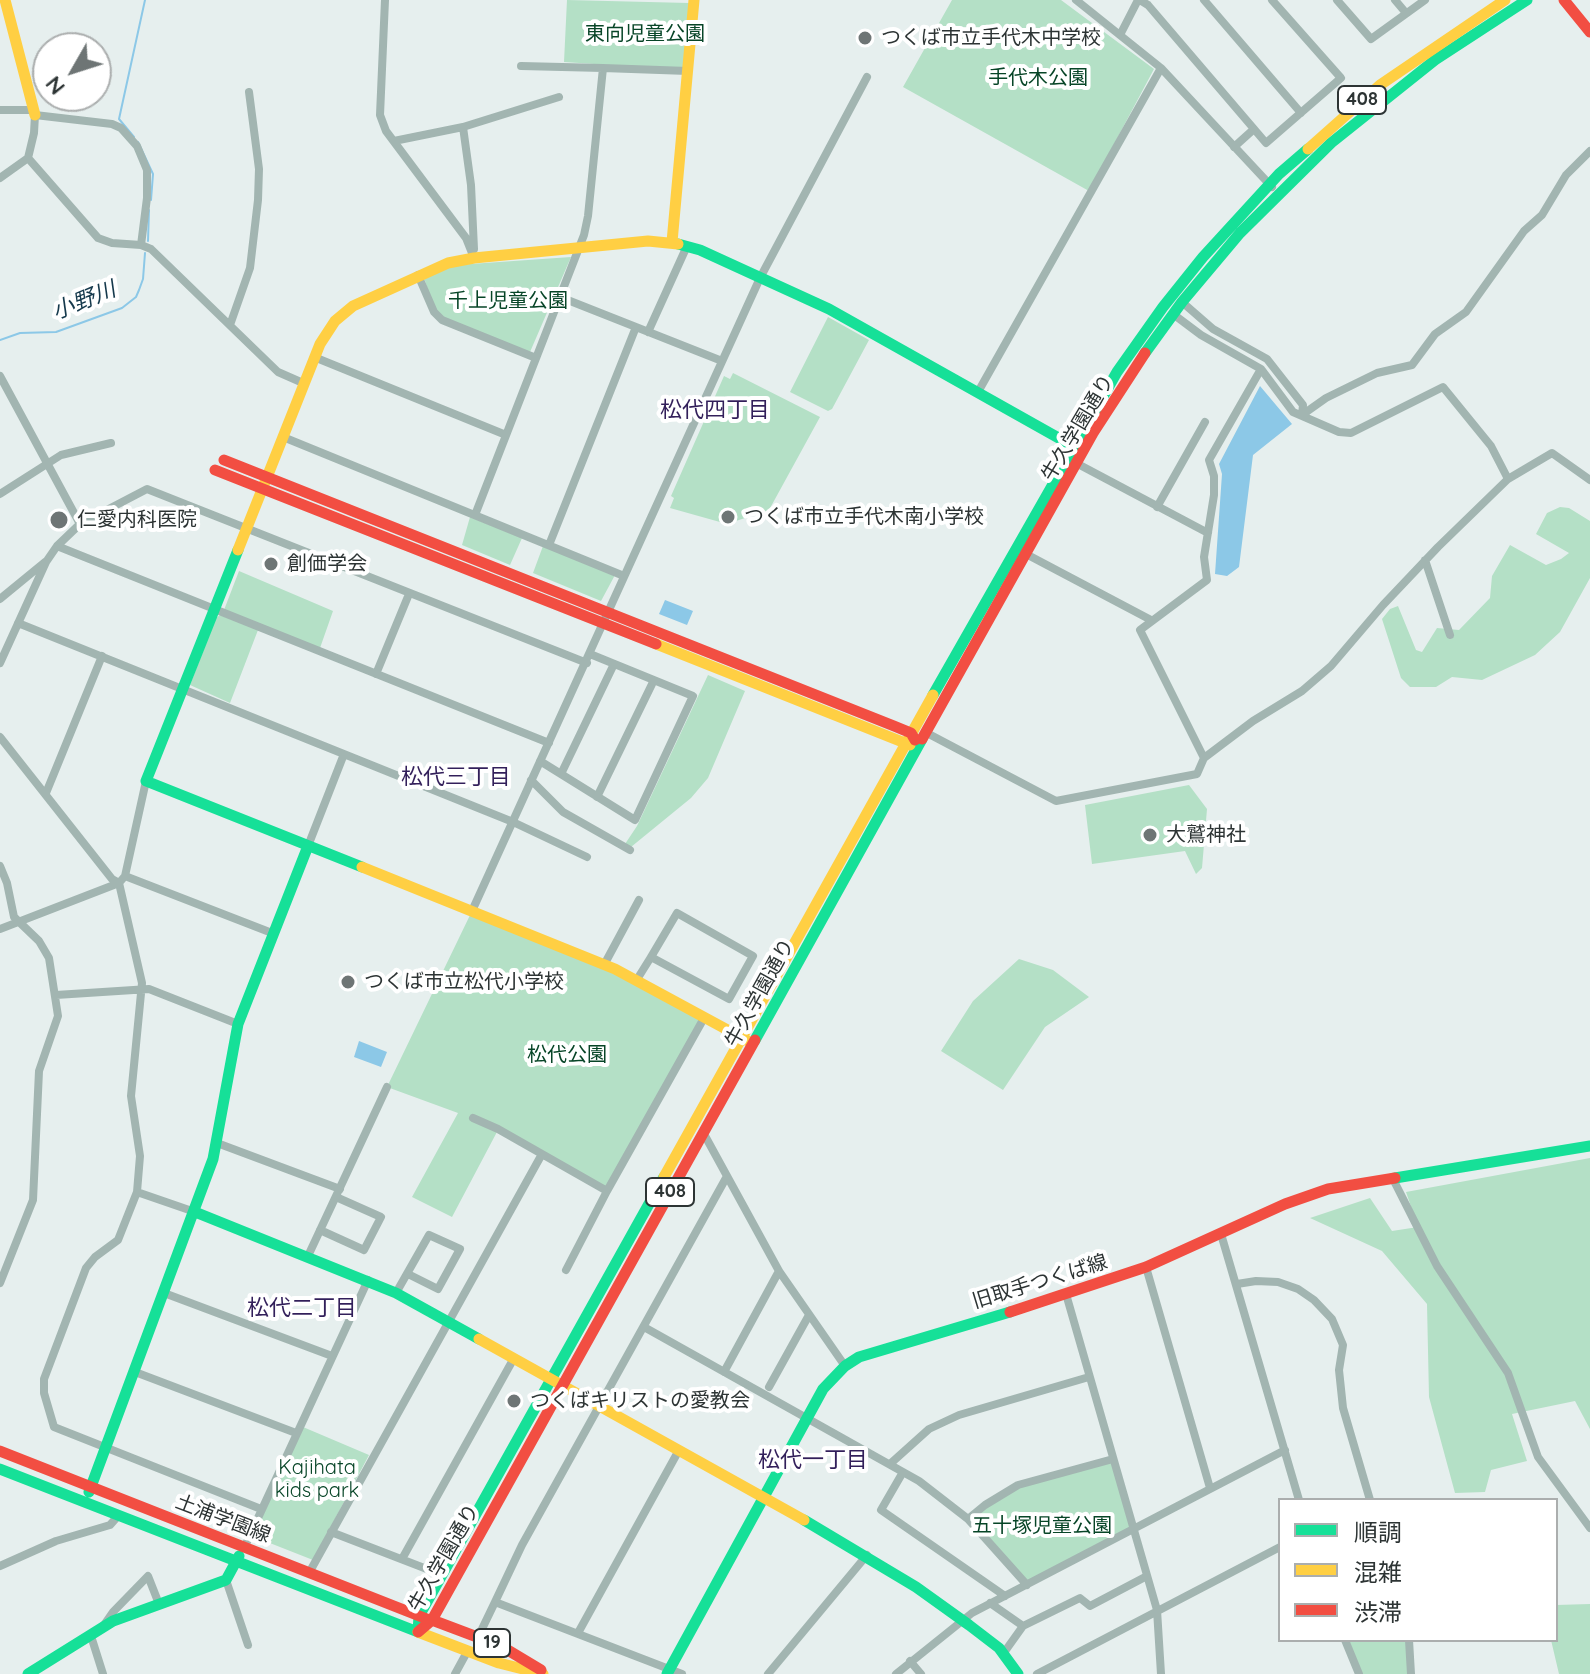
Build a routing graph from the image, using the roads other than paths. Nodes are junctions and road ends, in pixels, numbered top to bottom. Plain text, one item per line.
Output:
1 (5, 0) edge
2 (385, 0) edge
3 (694, 0) edge
4 (1076, 0) edge
5 (1139, 0) edge
6 (1204, 0) edge
7 (1272, 0) edge
8 (1337, 0) edge
9 (1395, 0) edge
10 (1425, 0) edge
11 (1505, 0) edge
12 (1527, 0) edge
13 (1564, 0) edge
14 (1089, 4) edge
15 (1406, 13) junction
16 (1590, 32) edge
17 (1120, 35) junction
18 (521, 66) dead end
19 (603, 68) junction
20 (1161, 68) junction
21 (688, 71) junction
22 (867, 77) dead end
23 (249, 92) dead end
24 (559, 97) dead end
25 (0, 110) edge
26 (34, 113) junction
27 (1301, 113) junction
28 (463, 127) junction
29 (1254, 129) junction
30 (394, 141) junction
31 (1234, 147) junction
32 (1590, 151) edge
33 (28, 158) junction
34 (0, 178) edge
35 (1274, 189) junction
36 (672, 242) junction
37 (141, 245) junction
38 (687, 246) junction
39 (579, 248) junction
40 (474, 258) junction
41 (418, 275) junction
42 (760, 278) junction
43 (560, 297) junction
44 (1182, 302) junction
45 (1173, 314) junction
46 (230, 325) junction
47 (636, 327) junction
48 (648, 332) junction
49 (314, 357) junction
50 (536, 358) junction
51 (722, 361) junction
52 (1261, 369) junction
53 (0, 376) edge
54 (303, 383) junction
55 (978, 392) junction
56 (1302, 415) junction
57 (1205, 422) dead end
58 (506, 435) junction
59 (283, 437) junction
60 (111, 443) dead end
61 (1078, 448) junction
62 (224, 460) dead end
63 (48, 461) junction
64 (1076, 463) junction
65 (215, 470) dead end
66 (1508, 479) junction
67 (1590, 480) edge
68 (264, 482) junction
69 (0, 494) edge
70 (1157, 507) junction
71 (475, 515) junction
72 (80, 524) junction
73 (246, 527) junction
74 (1208, 533) junction
75 (549, 545) junction
76 (57, 546) junction
77 (1026, 554) junction
78 (1425, 560) junction
79 (46, 562) junction
80 (624, 576) junction
81 (409, 594) junction
82 (0, 599) edge
83 (214, 608) junction
84 (605, 618) junction
85 (1151, 620) junction
86 (18, 623) junction
87 (1450, 635) dead end
88 (102, 656) junction
89 (589, 658) junction
90 (0, 663) edge
91 (614, 664) junction
92 (376, 674) junction
93 (654, 680) junction
94 (183, 689) junction
95 (925, 732) junction
96 (911, 733) junction
97 (0, 737) edge
98 (549, 743) junction
99 (904, 745) junction
100 (918, 746) junction
101 (344, 754) junction
102 (1204, 758) junction
103 (540, 761) junction
104 (561, 774) junction
105 (531, 780) junction
106 (146, 781) junction
107 (46, 793) junction
108 (597, 797) junction
109 (513, 822) junction
110 (308, 846) junction
111 (630, 850) dead end
112 (587, 857) dead end
113 (0, 866) edge
114 (122, 879) junction
115 (639, 900) dead end
116 (472, 911) junction
117 (18, 923) junction
118 (0, 929) edge
119 (272, 933) junction
120 (651, 957) junction
121 (604, 965) junction
122 (636, 981) junction
123 (141, 989) junction
124 (56, 995) junction
125 (704, 1018) junction
126 (238, 1024) junction
127 (747, 1041) junction
128 (387, 1087) dead end
129 (473, 1118) dead end
130 (703, 1133) junction
131 (217, 1143) junction
132 (1590, 1146) edge
133 (542, 1154) junction
134 (1392, 1177) junction
135 (726, 1178) junction
136 (607, 1191) junction
137 (137, 1192) junction
138 (338, 1193) junction
139 (195, 1212) junction
140 (320, 1230) junction
141 (1221, 1234) junction
142 (308, 1256) junction
143 (1146, 1267) junction
144 (566, 1270) dead end
145 (779, 1271) junction
146 (408, 1274) junction
147 (368, 1280) junction
148 (0, 1283) edge
149 (1237, 1284) junction
150 (164, 1293) junction
151 (396, 1293) junction
152 (1066, 1294) junction
153 (809, 1315) junction
154 (449, 1322) junction
155 (644, 1327) junction
156 (332, 1356) junction
157 (514, 1358) junction
158 (845, 1366) junction
159 (135, 1372) junction
160 (724, 1372) junction
161 (1089, 1377) junction
162 (557, 1382) junction
163 (769, 1387) dead end
164 (600, 1406) junction
165 (808, 1419) junction
166 (296, 1433) junction
167 (106, 1447) junction
168 (679, 1450) junction
169 (1285, 1450) junction
170 (0, 1451) edge
171 (1113, 1459) junction
172 (890, 1464) junction
173 (0, 1469) edge
174 (903, 1472) junction
175 (91, 1487) junction
176 (1210, 1488) junction
177 (764, 1498) junction
178 (1298, 1498) edge
179 (1369, 1498) edge
180 (85, 1503) junction
181 (261, 1509) junction
182 (118, 1516) junction
183 (968, 1519) junction
184 (1590, 1528) edge
185 (1134, 1529) junction
186 (331, 1532) junction
187 (245, 1546) junction
188 (1278, 1548) edge
189 (867, 1555) junction
190 (402, 1559) junction
191 (237, 1561) junction
192 (0, 1566) edge
193 (432, 1571) dead end
194 (309, 1573) junction
195 (1147, 1576) junction
196 (226, 1580) junction
197 (1027, 1585) junction
198 (1005, 1596) junction
199 (495, 1602) junction
200 (990, 1603) junction
201 (159, 1604) junction
202 (1157, 1610) junction
203 (419, 1616) junction
204 (432, 1620) junction
205 (962, 1620) junction
206 (1023, 1626) junction
207 (102, 1628) junction
208 (482, 1629) dead end
209 (418, 1632) junction
210 (578, 1633) junction
211 (91, 1636) junction
212 (1346, 1642) edge
213 (1409, 1642) edge
214 (248, 1645) dead end
215 (467, 1652) junction
216 (1003, 1654) junction
217 (910, 1661) junction
218 (668, 1672) edge
219 (28, 1674) edge
220 (103, 1674) edge
221 (455, 1674) edge
222 (543, 1674) edge
223 (549, 1674) edge
224 (682, 1674) edge
225 (768, 1674) edge
226 (896, 1674) edge
227 (921, 1674) edge
228 (1018, 1674) edge
229 (1037, 1674) edge
230 (1161, 1674) edge
231 (1359, 1674) edge
232 (1411, 1674) edge

1 - 26 main road
2 - 30 street
3 - 21 main road
4 - 14 street
5 - 17 street
5 - 29 street
6 - 27 street
7 - 27 street
8 - 15 street
9 - 15 street
10 - 15 street
11 - 35 main road, 牛久学園通り / 408
12 - 35 main road, 牛久学園通り / 408
13 - 16 main road
14 - 17 street
17 - 20 street
18 - 19 street
19 - 21 street
19 - 39 street
20 - 31 street
20 - 55 street
21 - 36 main road
22 - 42 street
23 - 46 street
24 - 28 street
25 - 26 street
26 - 33 street
26 - 37 street
27 - 29 street
28 - 30 street
28 - 40 street
29 - 31 street
30 - 40 street
31 - 35 street
32 - 56 street
33 - 34 street
33 - 37 street
35 - 44 main road, 牛久学園通り / 408
35 - 61 main road, 牛久学園通り / 408
36 - 38 main road
36 - 39 main road
37 - 46 street
38 - 42 main road
38 - 48 street
39 - 40 main road
39 - 43 street
40 - 41 main road
41 - 49 main road
41 - 50 street
42 - 51 street
42 - 55 main road
43 - 47 street
43 - 50 street
44 - 45 main road, 牛久学園通り / 408
44 - 56 street
45 - 52 street
45 - 61 main road, 牛久学園通り / 408
46 - 54 street
47 - 48 street
47 - 75 street
48 - 51 street
49 - 54 main road
49 - 58 street
50 - 58 street
51 - 80 street
52 - 56 street
52 - 74 street
53 - 63 street
54 - 59 main road
55 - 61 main road
56 - 66 street
57 - 70 street
58 - 71 street
59 - 68 main road
59 - 71 street
60 - 63 street
61 - 64 main road, 牛久学園通り / 408
61 - 96 main road, 牛久学園通り / 408
62 - 68 main road
63 - 69 street
63 - 72 street
64 - 70 street
64 - 77 main road, 牛久学園通り / 408
65 - 68 main road
66 - 67 street
66 - 78 street
68 - 73 main road
68 - 84 main road
70 - 74 street
71 - 75 street
72 - 73 street
72 - 76 street
73 - 81 street
73 - 83 main road
74 - 85 street
75 - 80 street
76 - 79 street
76 - 83 street
77 - 85 street
77 - 95 main road, 牛久学園通り / 408
78 - 87 street
78 - 102 street
79 - 82 street
79 - 86 street
80 - 84 street
81 - 89 street
81 - 92 street
83 - 92 street
83 - 94 main road
84 - 89 street
84 - 96 main road
84 - 99 main road
85 - 102 street
86 - 88 street
86 - 90 street
88 - 94 street
88 - 107 street
89 - 91 street
89 - 98 street
91 - 93 street
91 - 104 street
92 - 98 street
93 - 108 street
93 - 108 street
94 - 101 street
94 - 106 main road
95 - 100 main road, 牛久学園通り / 408
95 - 102 street
96 - 99 main road, 牛久学園通り / 408
96 - 100 main road
97 - 107 street
98 - 103 street
99 - 100 main road
99 - 127 main road, 牛久学園通り / 408
100 - 127 main road, 牛久学園通り / 408
101 - 109 street
101 - 110 street
103 - 104 street
103 - 105 street
104 - 108 street
105 - 109 street
105 - 111 street
106 - 110 main road
106 - 114 street
107 - 114 street
109 - 112 street
109 - 116 street
110 - 116 main road
110 - 119 main road
113 - 117 street
114 - 117 street
114 - 119 street
114 - 123 street
115 - 121 street
116 - 121 main road
117 - 118 street
117 - 124 street
119 - 126 main road
120 - 120 street
120 - 122 street
121 - 122 main road
122 - 125 main road
123 - 124 street
123 - 126 street
123 - 137 street
124 - 148 street
125 - 127 main road
125 - 136 street
126 - 131 main road
127 - 130 main road, 牛久学園通り / 408
127 - 162 main road, 牛久学園通り / 408
128 - 138 street
129 - 133 street
130 - 135 street
130 - 162 main road, 牛久学園通り / 408
131 - 138 street
131 - 139 main road
132 - 134 main road, 旧取手つくば線
133 - 136 street
133 - 154 street
134 - 141 main road, 旧取手つくば線
134 - 184 street
135 - 145 street
135 - 155 street
136 - 144 street
137 - 139 street
137 - 167 street
138 - 140 street
138 - 140 street
139 - 142 main road
139 - 150 main road
140 - 142 street
141 - 143 main road, 旧取手つくば線
141 - 149 street
142 - 147 main road
143 - 152 main road, 旧取手つくば線
143 - 176 street
145 - 153 street
145 - 160 street
146 - 146 street
146 - 151 street
147 - 151 main road
147 - 156 street
149 - 169 street
149 - 179 street
150 - 156 street
150 - 159 main road
151 - 154 main road
152 - 158 main road, 旧取手つくば線
152 - 161 street
153 - 158 street
153 - 163 street
154 - 157 main road
154 - 186 street
155 - 160 street
155 - 164 street
156 - 166 street
157 - 162 main road
157 - 190 street
158 - 165 main road, 旧取手つくば線
159 - 166 street
159 - 167 main road
160 - 165 street
161 - 171 street
161 - 172 street
162 - 164 main road
162 - 203 main road, 牛久学園通り / 408
162 - 204 main road, 牛久学園通り / 408
164 - 168 main road
164 - 199 street
165 - 172 street
165 - 177 main road, 旧取手つくば線
166 - 181 street
167 - 175 main road
167 - 181 street
168 - 177 main road
168 - 210 street
169 - 176 street
169 - 178 street
170 - 175 main road, 土浦学園線
171 - 183 street
171 - 185 street
172 - 174 street
173 - 180 main road, 土浦学園線
174 - 183 street
174 - 198 street
175 - 180 main road
175 - 187 main road, 土浦学園線
176 - 185 street
177 - 189 main road
177 - 218 main road, 旧取手つくば線
180 - 182 main road, 土浦学園線
181 - 187 street
182 - 191 main road, 土浦学園線
182 - 192 street
183 - 197 street
185 - 195 street
185 - 197 street
186 - 190 street
186 - 194 street
187 - 191 main road
187 - 194 main road, 土浦学園線
188 - 202 street
189 - 205 main road
189 - 225 street
190 - 193 street
191 - 196 main road
191 - 209 main road, 土浦学園線
194 - 203 main road, 土浦学園線
195 - 202 street
195 - 206 street
196 - 201 main road
196 - 214 street
197 - 198 street
198 - 200 street
199 - 208 street
199 - 210 street
200 - 205 street
200 - 206 street
201 - 207 main road
201 - 207 street
202 - 229 street
202 - 230 street
203 - 204 main road, 土浦学園線
203 - 209 main road, 牛久学園通り / 408
204 - 209 main road, 牛久学園通り / 408
204 - 223 main road, 19
205 - 216 main road
205 - 217 street
206 - 216 street
207 - 211 main road
209 - 215 main road, 19
210 - 218 street
211 - 219 main road
211 - 220 street
212 - 231 street
213 - 232 street
215 - 221 street
215 - 222 main road, 19
216 - 228 main road
217 - 226 street
217 - 227 street
218 - 224 street

